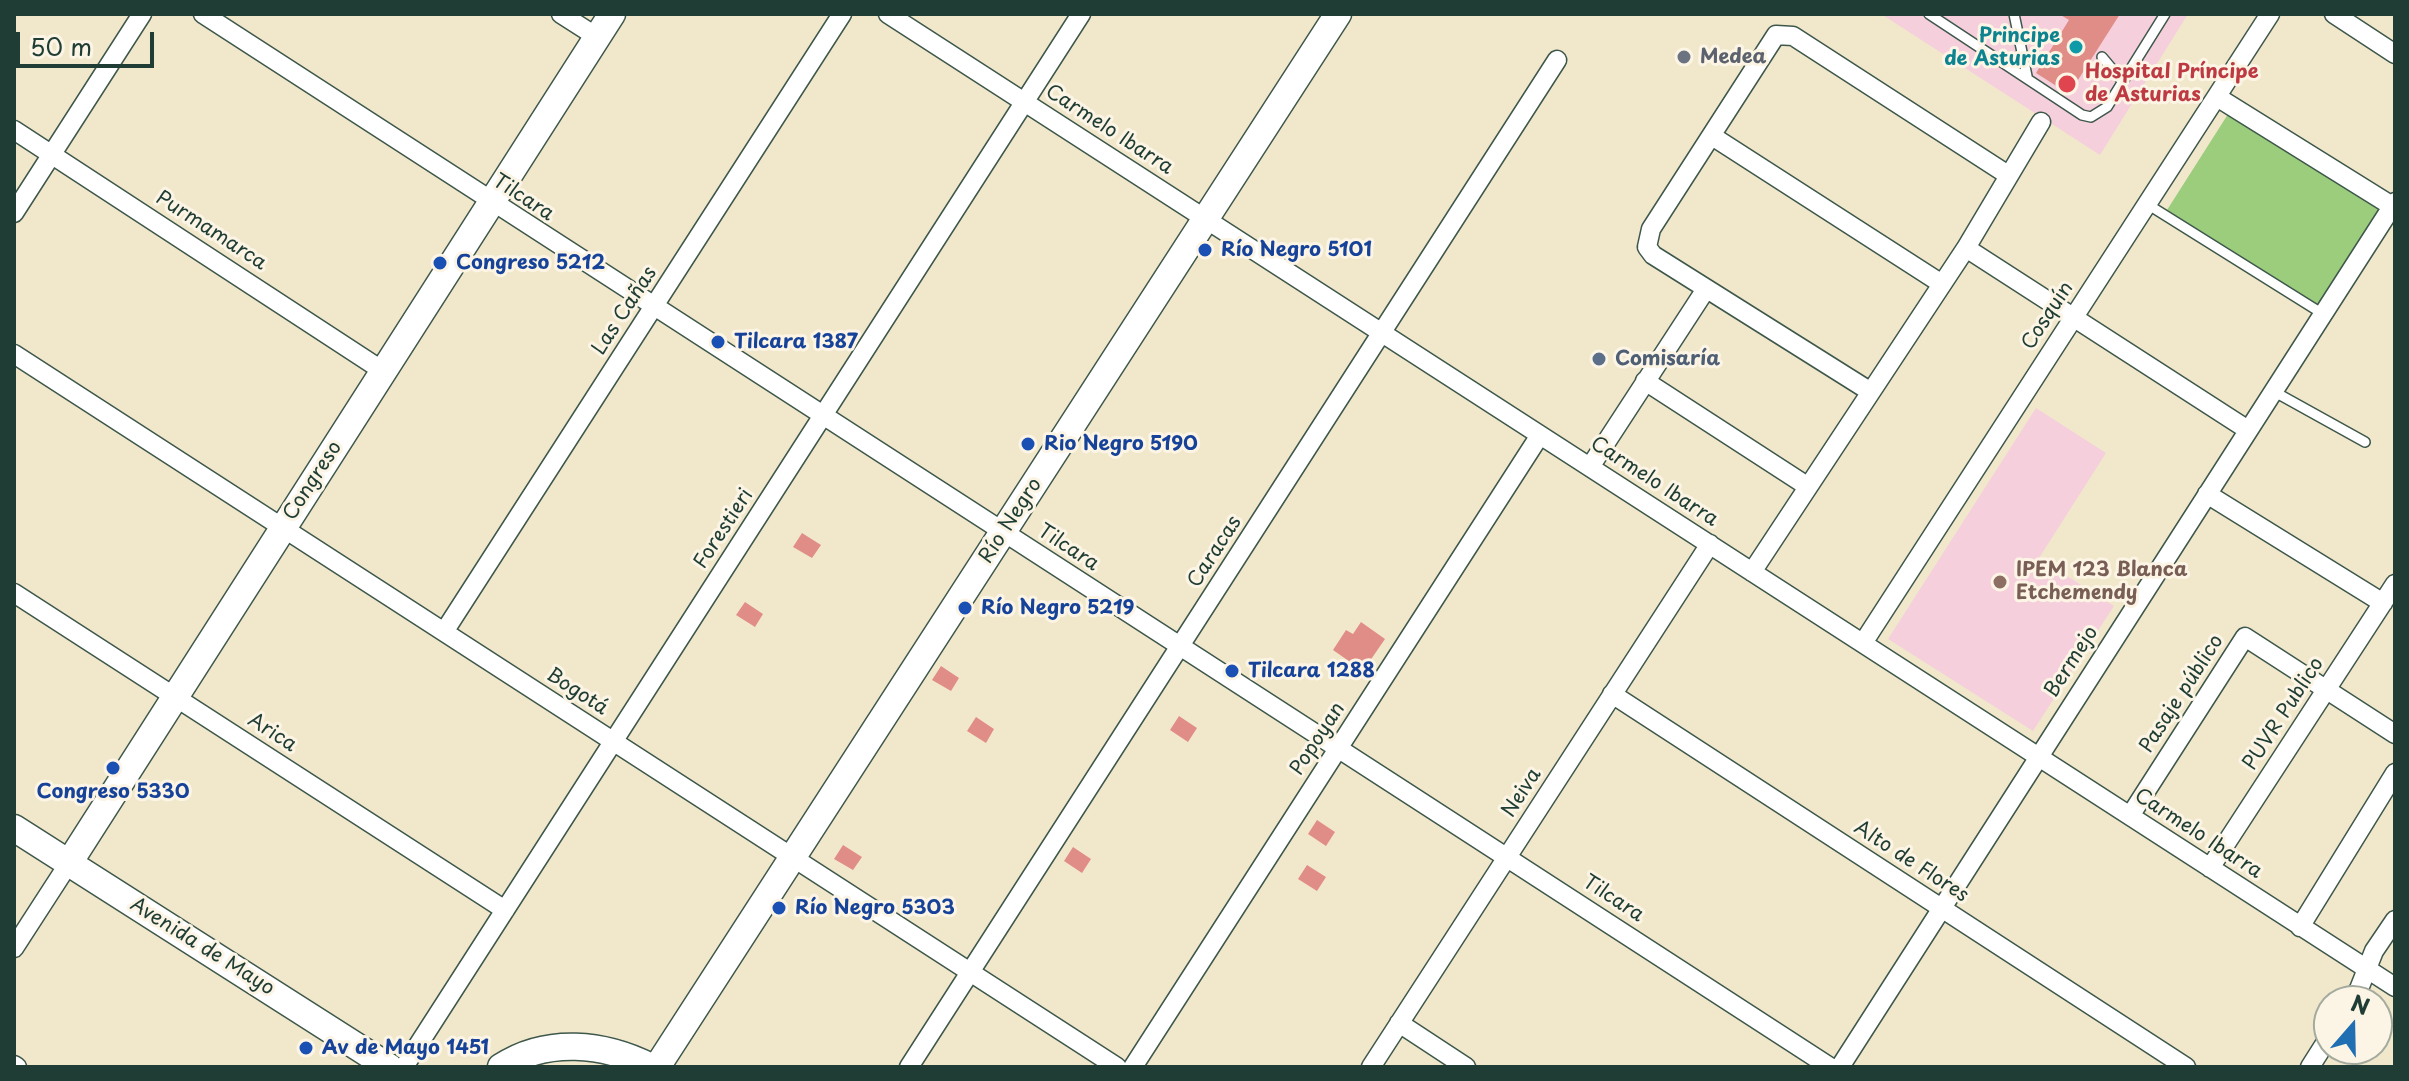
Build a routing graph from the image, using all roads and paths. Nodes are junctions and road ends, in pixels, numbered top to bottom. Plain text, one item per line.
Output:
1 (142, 14) edge
2 (203, 14) edge
3 (561, 14) edge
4 (612, 14) edge
5 (842, 14) edge
6 (888, 14) edge
7 (1081, 14) edge
8 (1338, 14) edge
9 (1929, 14) edge
10 (2014, 14) edge
11 (2165, 14) edge
12 (2270, 14) edge
13 (2334, 14) edge
14 (597, 37) junction
15 (2395, 54) edge
16 (2102, 57) dead end
17 (1557, 60) dead end
18 (2027, 76) junction
19 (2123, 82) junction
20 (2217, 97) junction
21 (1024, 102) junction
22 (2041, 122) dead end
23 (14, 130) edge
24 (1712, 136) junction
25 (53, 154) junction
26 (2008, 175) junction
27 (491, 203) junction
28 (2147, 204) junction
29 (2394, 204) edge
30 (14, 213) edge
31 (1206, 219) junction
32 (1966, 248) junction
33 (1942, 284) junction
34 (1706, 289) junction
35 (653, 308) junction
36 (2323, 314) junction
37 (2073, 319) junction
38 (1383, 333) junction
39 (14, 354) edge
40 (383, 371) junction
41 (1645, 381) junction
42 (2273, 391) junction
43 (1871, 392) junction
44 (821, 417) junction
45 (2248, 430) junction
46 (1540, 435) junction
47 (2365, 442) dead end
48 (1590, 467) junction
49 (1807, 486) junction
50 (2207, 494) junction
51 (283, 527) junction
52 (1004, 533) junction
53 (1710, 544) junction
54 (1752, 572) junction
55 (2395, 584) edge
56 (14, 593) edge
57 (2383, 603) junction
58 (444, 632) junction
59 (1863, 643) junction
60 (1180, 646) junction
61 (2327, 690) junction
62 (1612, 694) junction
63 (175, 696) junction
64 (2395, 734) edge
65 (614, 741) junction
66 (1338, 748) junction
67 (2038, 756) junction
68 (2395, 773) edge
69 (2130, 816) junction
70 (14, 828) edge
71 (1507, 856) junction
72 (794, 858) junction
73 (69, 863) junction
74 (2210, 868) junction
75 (1942, 908) junction
76 (505, 910) junction
77 (2395, 920) edge
78 (2300, 927) junction
79 (14, 948) edge
80 (2366, 968) junction
81 (970, 972) junction
82 (2358, 985) edge
83 (2395, 987) edge
84 (1399, 1023) junction
85 (389, 1067) edge
86 (404, 1067) edge
87 (501, 1067) edge
88 (651, 1067) edge
89 (657, 1067) edge
90 (909, 1067) edge
91 (1117, 1067) edge
92 (1133, 1067) edge
93 (1371, 1067) edge
94 (1466, 1067) edge
95 (1830, 1067) edge
96 (1840, 1067) edge
97 (2186, 1067) edge

1 - 25 street
2 - 27 street, Tilcara
3 - 14 street
4 - 14 main road, Congreso
5 - 35 street, Las Cañas
6 - 21 street, Carmelo Ibarra
7 - 21 street, Forestieri
8 - 31 main road, Río Negro
9 - 18 lane
10 - 18 lane
11 - 19 lane
12 - 20 street, Cosquín
13 - 15 street
14 - 27 main road, Congreso
16 - 19 lane
17 - 38 street, Caracas
18 - 19 lane
20 - 28 street, Cosquín
20 - 29 street
21 - 31 street, Carmelo Ibarra
21 - 44 street, Forestieri
22 - 26 street
23 - 25 street, Purmamarca
24 - 26 street
24 - 33 street
24 - 34 street
25 - 30 street
25 - 40 street, Purmamarca
26 - 32 street
27 - 35 street, Tilcara
27 - 40 main road, Congreso
28 - 36 lane
28 - 37 street, Cosquín
29 - 36 street, Bermejo
31 - 38 street, Carmelo Ibarra
31 - 52 main road, Río Negro
32 - 33 street
32 - 37 street
33 - 43 street
34 - 41 street
34 - 43 street
35 - 44 street, Tilcara
35 - 58 street, Las Cañas
36 - 42 street, Bermejo
37 - 45 street
37 - 59 street, Cosquín
38 - 46 street, Carmelo Ibarra
38 - 60 street, Caracas
39 - 51 street, Bogotá
40 - 51 main road, Congreso
41 - 48 street
41 - 49 street
42 - 45 street, Bermejo
42 - 47 lane
43 - 49 street
44 - 52 street, Tilcara
44 - 65 street, Forestieri
45 - 50 street, Bermejo
46 - 48 street, Carmelo Ibarra
46 - 66 street, Popoyan
48 - 53 street, Carmelo Ibarra
49 - 54 street
50 - 57 street
50 - 67 street, Bermejo
51 - 58 street, Bogotá
51 - 63 main road, Congreso
52 - 60 street, Tilcara
52 - 72 main road, Río Negro
53 - 54 street, Carmelo Ibarra
53 - 62 street, Neiva
54 - 59 street, Carmelo Ibarra
55 - 57 street, PUVR Publico
56 - 63 street, Arica
57 - 61 street, PUVR Publico
58 - 65 street, Bogotá
59 - 67 street, Carmelo Ibarra
60 - 66 street, Tilcara
60 - 81 street, Caracas
61 - 64 street
61 - 69 street, Pasaje público
61 - 74 street, PUVR Publico
62 - 71 street, Neiva
62 - 75 street, Alto de Flores
63 - 73 main road, Congreso
63 - 76 street, Arica
65 - 72 street, Bogotá
65 - 76 street, Forestieri
66 - 71 street, Tilcara
66 - 92 street, Popoyan
67 - 69 street, Carmelo Ibarra
67 - 75 street, Bermejo
68 - 78 street
69 - 74 street, Carmelo Ibarra
70 - 73 main road, Avenida de Mayo
71 - 84 street, Neiva
71 - 95 street, Tilcara
72 - 81 street, Bogotá
72 - 89 main road, Río Negro
73 - 79 street, Congreso
73 - 85 main road, Avenida de Mayo
74 - 78 street, Carmelo Ibarra
75 - 96 street, Bermejo
75 - 97 street, Alto de Flores
76 - 86 street, Forestieri
77 - 80 street
78 - 80 street, Carmelo Ibarra
80 - 82 street
80 - 83 street, Carmelo Ibarra
81 - 90 street, Caracas
81 - 91 street, Bogotá
84 - 93 street, Neiva
84 - 94 street
87 - 88 main road

